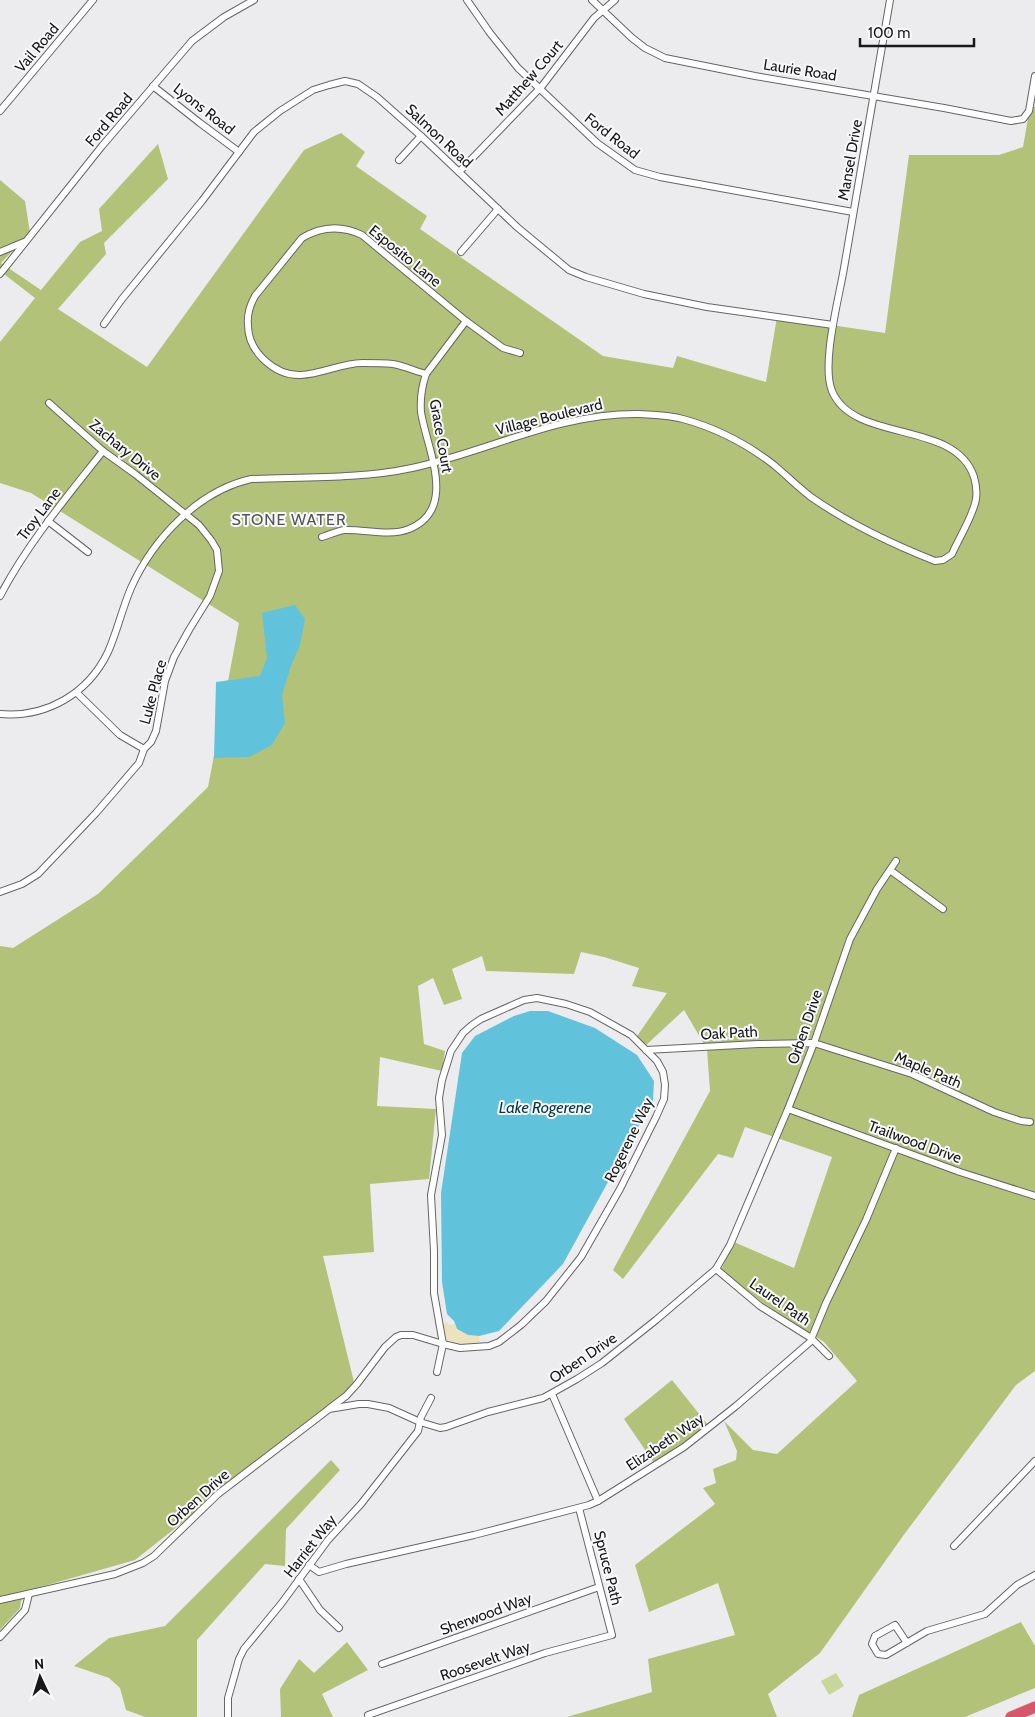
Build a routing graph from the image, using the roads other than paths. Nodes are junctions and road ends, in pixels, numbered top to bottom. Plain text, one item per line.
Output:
1 (93, 0) edge
2 (254, 0) edge
3 (467, 0) edge
4 (592, 0) edge
5 (615, 0) edge
6 (890, 0) edge
7 (602, 11) junction
8 (1035, 76) edge
9 (153, 86) junction
10 (539, 90) junction
11 (874, 95) junction
12 (0, 111) edge
13 (421, 136) junction
14 (238, 152) junction
15 (399, 160) dead end
16 (460, 172) junction
17 (498, 209) junction
18 (854, 212) junction
19 (28, 240) junction
20 (0, 252) edge
21 (461, 252) dead end
22 (0, 274) edge
23 (466, 321) junction
24 (104, 324) dead end
25 (833, 325) junction
26 (520, 353) dead end
27 (426, 374) junction
28 (49, 403) dead end
29 (103, 451) junction
30 (433, 462) junction
31 (185, 515) junction
32 (48, 522) junction
33 (322, 537) dead end
34 (88, 552) dead end
35 (0, 596) edge
36 (77, 693) junction
37 (0, 714) edge
38 (144, 749) junction
39 (896, 861) dead end
40 (890, 870) junction
41 (0, 892) edge
42 (943, 909) dead end
43 (814, 1043) junction
44 (646, 1050) junction
45 (788, 1110) junction
46 (1030, 1122) dead end
47 (896, 1148) junction
48 (1035, 1196) edge
49 (716, 1269) junction
50 (811, 1338) junction
51 (443, 1344) junction
52 (830, 1356) dead end
53 (437, 1372) dead end
54 (552, 1394) junction
55 (431, 1398) dead end
56 (329, 1409) junction
57 (420, 1422) junction
58 (1035, 1461) edge
59 (598, 1501) junction
60 (580, 1508) junction
61 (954, 1546) dead end
62 (308, 1565) junction
63 (1035, 1575) edge
64 (299, 1579) junction
65 (599, 1587) junction
66 (29, 1594) junction
67 (0, 1600) edge
68 (339, 1628) dead end
69 (612, 1635) joint
70 (0, 1638) edge
71 (907, 1643) junction
72 (382, 1664) dead end
73 (1035, 1707) edge
74 (368, 1715) dead end
75 (228, 1717) edge
76 (1011, 1717) edge

1 - 12 street, Vail Road
2 - 9 street, Ford Road
3 - 10 street, Ford Road
4 - 7 street, Laurie Road
5 - 7 street, Matthew Court
6 - 11 street, Mansel Drive
7 - 10 street, Matthew Court
7 - 11 street, Laurie Road
8 - 11 street, Laurie Road
9 - 14 street, Lyons Road
9 - 19 street, Ford Road
10 - 16 street, Matthew Court
10 - 18 street, Ford Road
11 - 18 street, Mansel Drive
13 - 14 street, Salmon Road
13 - 15 street
13 - 16 street, Salmon Road
14 - 24 street, Salmon Road
16 - 17 street, Salmon Road
17 - 21 street
17 - 25 street, Salmon Road
18 - 25 street, Mansel Drive
19 - 20 street
19 - 22 street, Ford Road
23 - 26 street, Esposito Lane
23 - 27 street, Grace Court
23 - 27 street, Esposito Lane
25 - 30 street, Village Boulevard
27 - 30 street, Grace Court
28 - 29 street, Zachary Drive
29 - 31 street, Zachary Drive
29 - 32 street, Troy Lane
30 - 31 street, Village Boulevard
30 - 33 street, Grace Court
31 - 36 street, Village Boulevard
31 - 38 street, Luke Place
32 - 34 street
32 - 35 street, Troy Lane
36 - 37 street, Village Boulevard
36 - 38 street
38 - 41 street, Luke Place
39 - 40 street, Orben Drive
40 - 42 street
40 - 43 street, Orben Drive
43 - 44 street, Oak Path
43 - 45 street, Orben Drive
43 - 46 street, Maple Path
44 - 51 street, Rogerene Way
44 - 51 street, Rogerene Way
45 - 47 street, Trailwood Drive
45 - 49 street, Orben Drive
47 - 48 street, Trailwood Drive
47 - 50 street, Elizabeth Way
49 - 50 street, Laurel Path
49 - 54 street, Orben Drive
50 - 52 street, Laurel Path
50 - 59 street, Elizabeth Way
51 - 53 street
51 - 56 street, Rogerene Way
54 - 57 street, Orben Drive
54 - 59 street
55 - 57 street, Harriet Way
56 - 57 street, Orben Drive
56 - 66 street, Orben Drive
57 - 62 street, Harriet Way
58 - 61 street
59 - 60 street, Elizabeth Way
60 - 62 street, Elizabeth Way
60 - 65 street, Spruce Path
62 - 64 street, Harriet Way
63 - 71 street
64 - 68 street
64 - 75 street, Harriet Way
65 - 69 street, Spruce Path
65 - 72 street, Sherwood Way
66 - 67 street, Orben Drive
66 - 70 street
69 - 74 street, Roosevelt Way
71 - 71 street
73 - 76 highway

